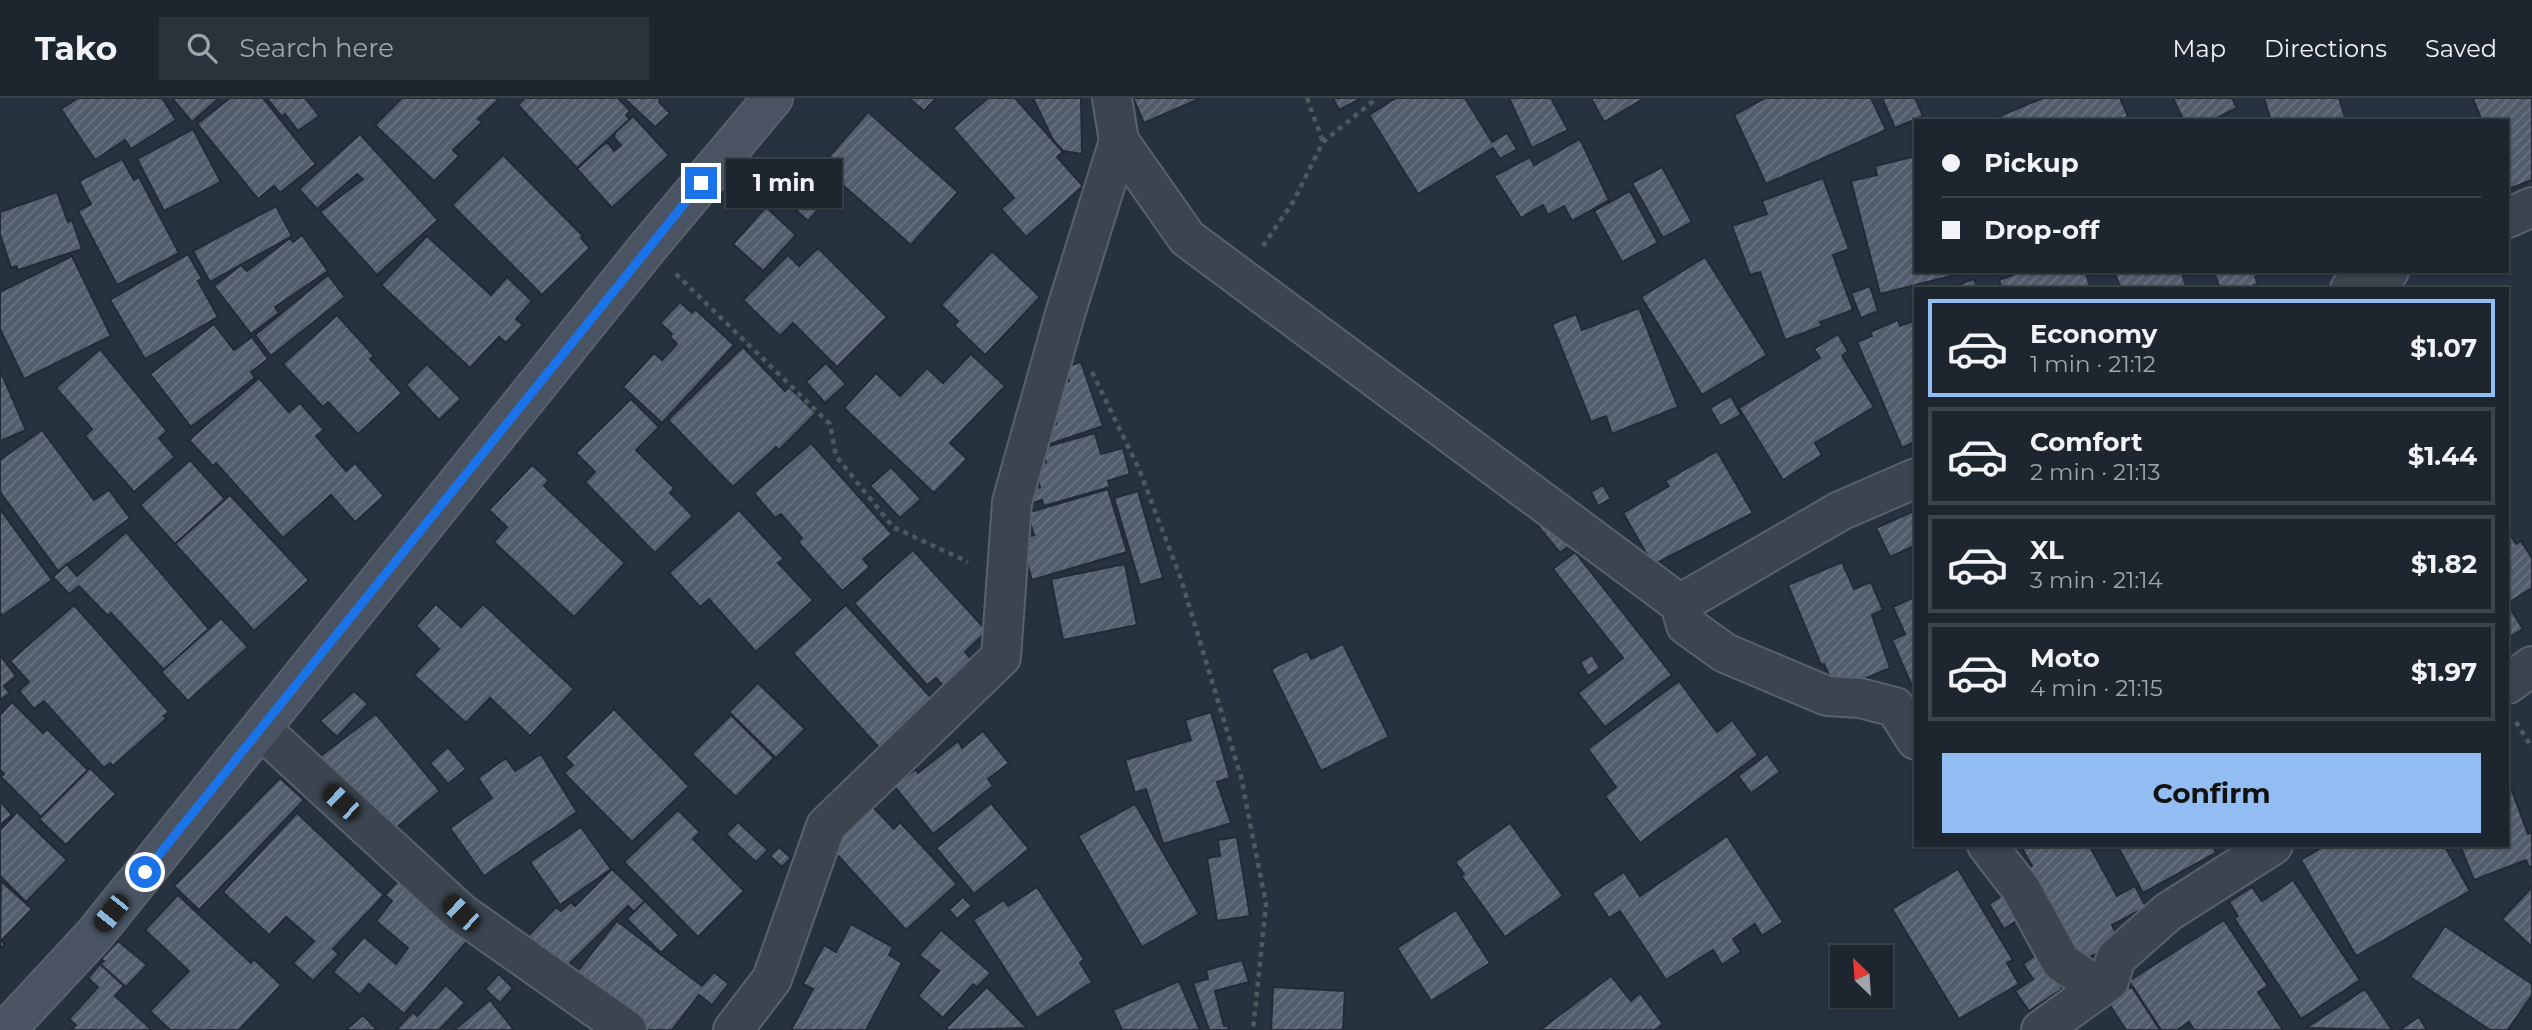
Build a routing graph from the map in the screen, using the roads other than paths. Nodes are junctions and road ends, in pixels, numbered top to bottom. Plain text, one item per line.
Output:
1 (773, 98) edge
2 (1112, 98) edge
3 (1119, 141) junction
4 (2532, 207) edge
5 (2509, 218) edge
6 (2385, 273) edge
7 (2354, 287) edge
8 (1914, 479) edge
9 (1680, 604) junction
10 (2532, 666) edge
11 (2511, 701) edge
12 (261, 729) junction
13 (1914, 737) edge
14 (1989, 847) edge
15 (2270, 847) edge
16 (2099, 988) junction
17 (6, 1030) edge
18 (627, 1030) edge
19 (733, 1030) edge
20 (2041, 1030) edge

1 - 12 street
2 - 3 street
3 - 9 street
3 - 19 street
4 - 5 street
6 - 7 street
8 - 9 street
9 - 13 street
10 - 11 street
12 - 17 street
12 - 18 street
14 - 16 street
15 - 16 street
16 - 20 street

